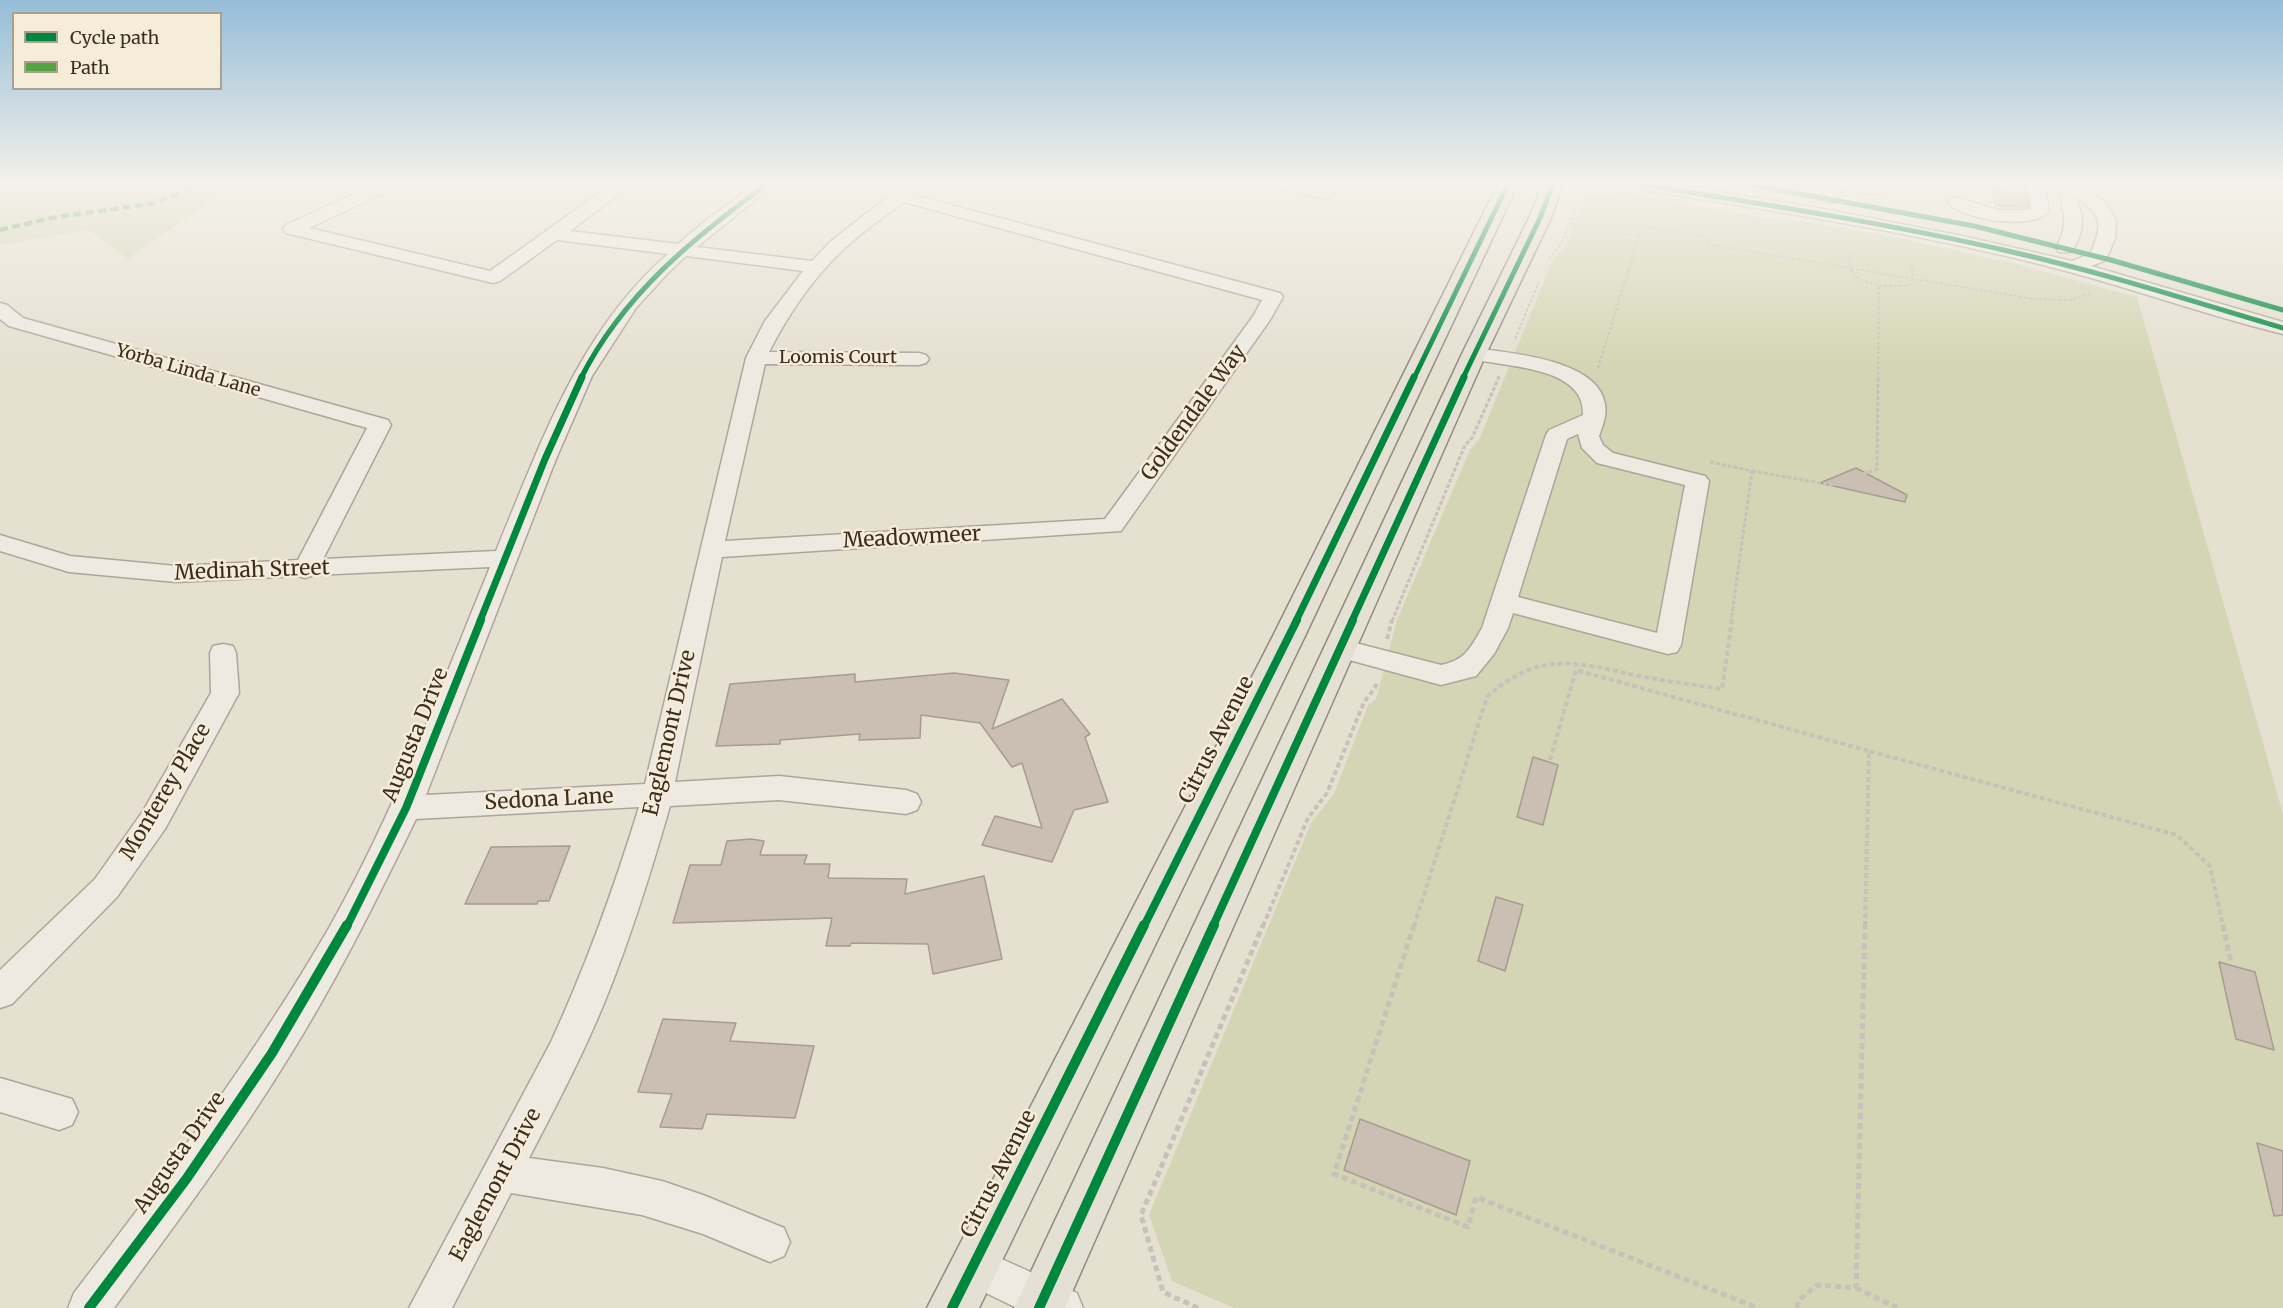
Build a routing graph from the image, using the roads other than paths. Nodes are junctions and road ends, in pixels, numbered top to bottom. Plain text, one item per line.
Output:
1 (359, 245) edge
2 (538, 245) edge
3 (641, 245) edge
4 (687, 245) edge
5 (837, 245) edge
6 (1096, 245) edge
7 (1479, 245) edge
8 (1530, 245) edge
9 (1975, 245) edge
10 (2053, 245) edge
11 (2066, 245) edge
12 (2104, 245) edge
13 (2065, 248) junction
14 (681, 250) junction
15 (2098, 257) junction
16 (816, 267) junction
17 (2073, 267) junction
18 (0, 309) edge
19 (2283, 310) edge
20 (2283, 328) edge
21 (1490, 356) junction
22 (756, 358) junction
23 (919, 359) dead end
24 (1594, 418) junction
25 (1112, 526) joint
26 (5, 550) edge
27 (711, 550) junction
28 (507, 558) junction
29 (305, 570) junction
30 (1504, 602) junction
31 (1340, 648) junction
32 (223, 653) dead end
33 (658, 793) junction
34 (906, 802) dead end
35 (406, 808) junction
36 (0, 993) edge
37 (0, 1095) edge
38 (59, 1112) dead end
39 (502, 1173) junction
40 (770, 1242) dead end
41 (962, 1287) edge
42 (1048, 1305) edge
43 (89, 1308) edge
44 (430, 1308) edge

1 - 2 street
3 - 14 street
4 - 14 street, Augusta Drive
5 - 16 street, Eaglemont Drive
6 - 25 street, Goldendale Way
7 - 41 main road, Citrus Avenue
8 - 21 main road
9 - 17 street
10 - 13 street
11 - 13 street
12 - 15 street
13 - 15 street
13 - 17 street
14 - 16 street
14 - 28 street, Augusta Drive
15 - 17 street
15 - 19 street
16 - 22 street, Eaglemont Drive
17 - 20 street
18 - 29 street, Yorba Linda Lane
21 - 24 street
21 - 31 main road
22 - 23 street, Loomis Court
22 - 27 street, Eaglemont Drive
24 - 30 street
24 - 30 street
25 - 27 street, Meadowmeer
26 - 29 street, Medinah Street
27 - 33 street, Eaglemont Drive
28 - 29 street, Medinah Street
28 - 35 street, Augusta Drive
30 - 31 street
31 - 42 main road
32 - 36 street, Monterey Place
33 - 34 street, Sedona Lane
33 - 35 street, Sedona Lane
33 - 39 street, Eaglemont Drive
35 - 43 street, Augusta Drive
37 - 38 street
39 - 40 street
39 - 44 street, Eaglemont Drive
41 - 42 street

